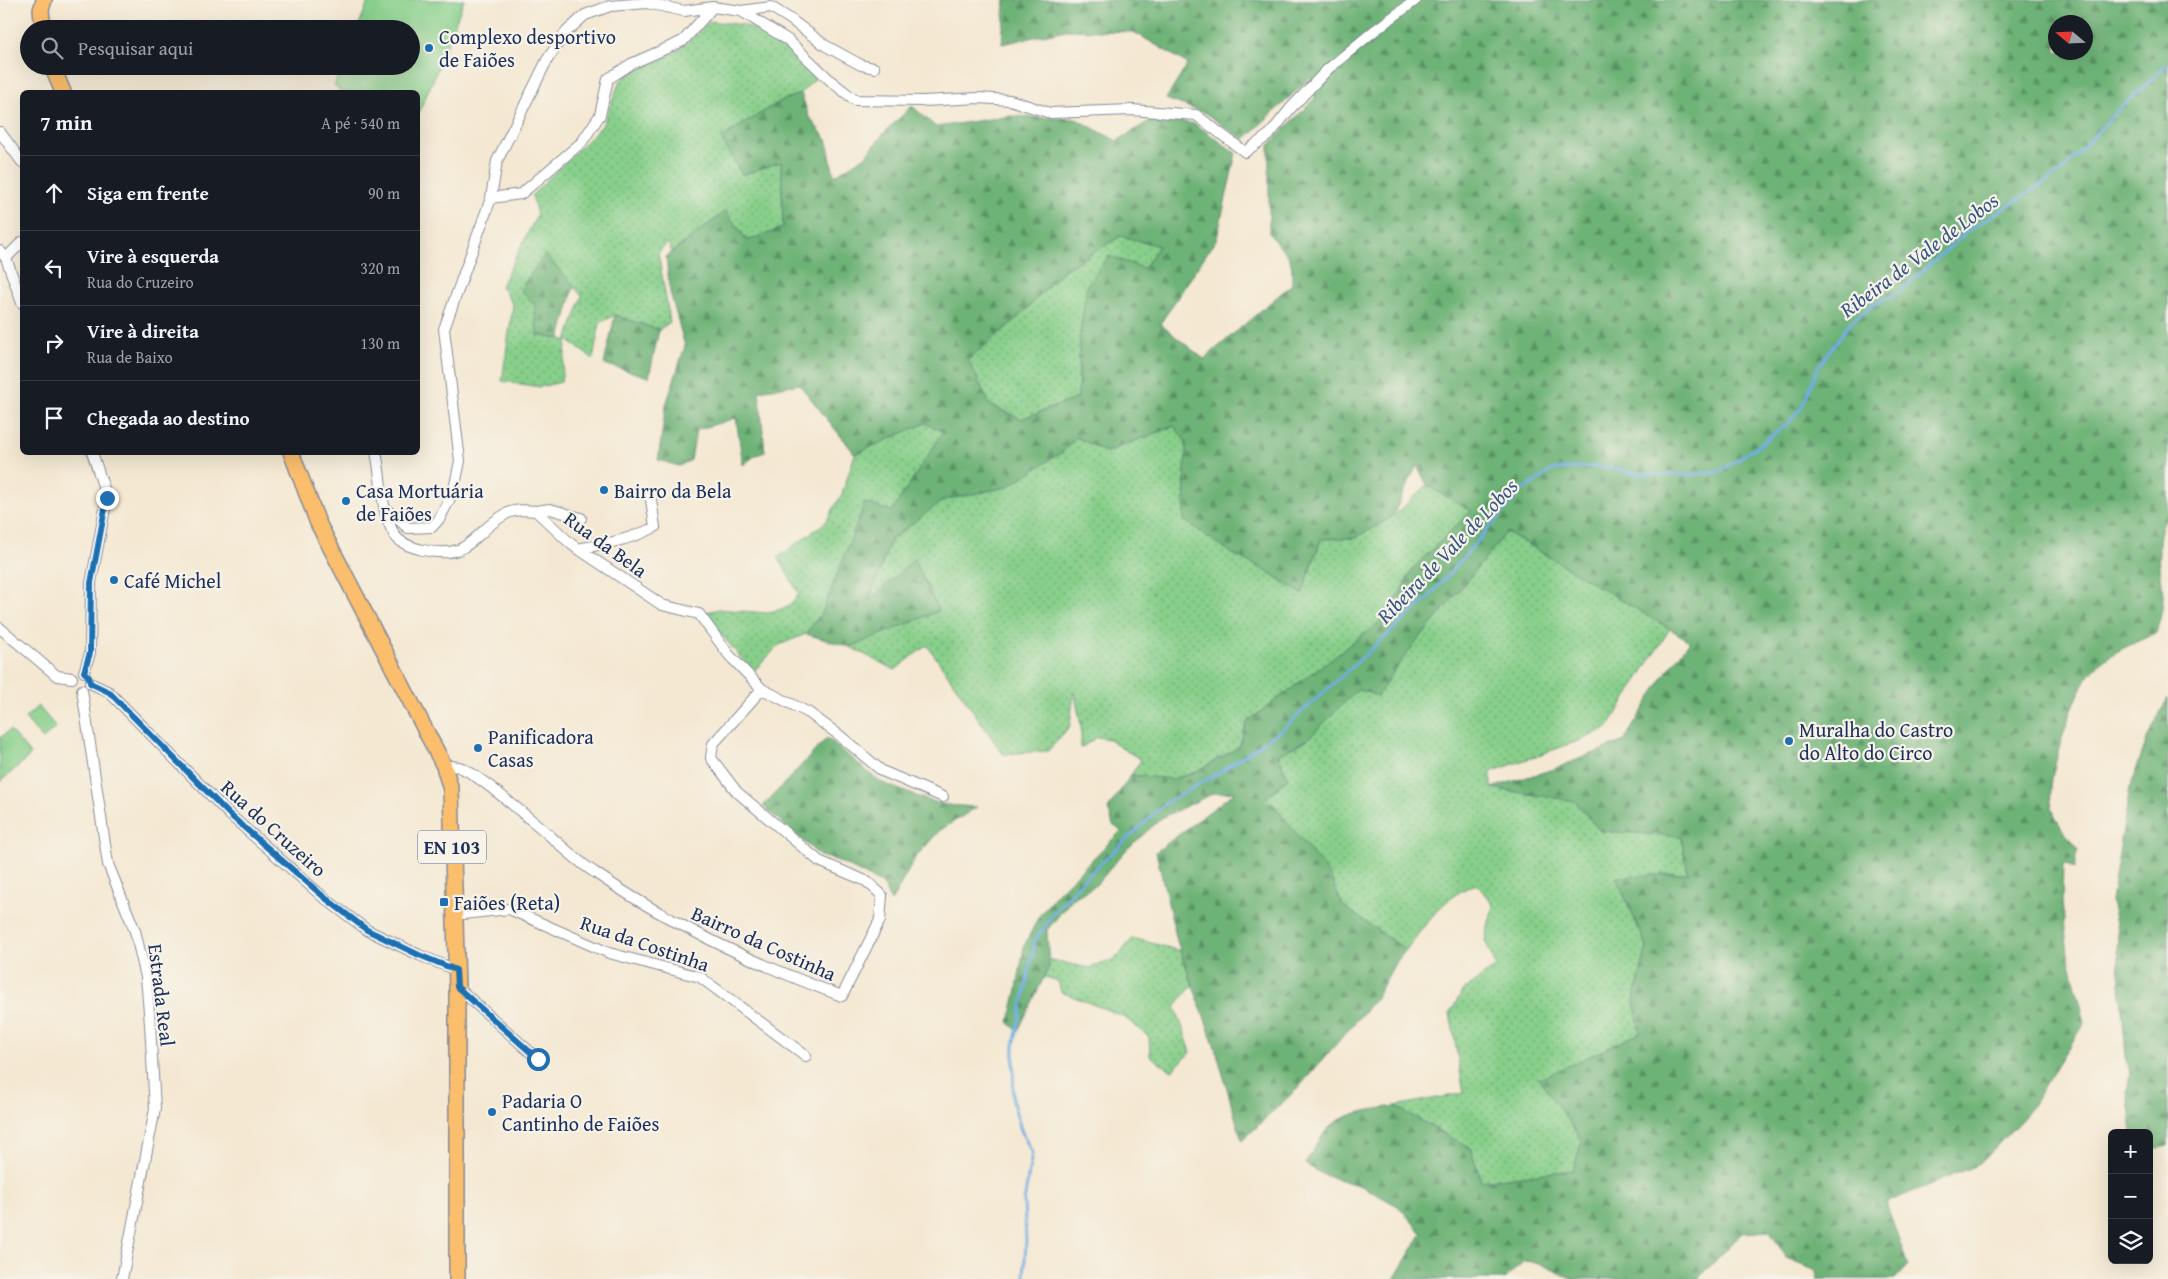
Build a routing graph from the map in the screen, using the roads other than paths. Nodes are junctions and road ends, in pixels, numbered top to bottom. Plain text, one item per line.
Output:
1 (44, 0) edge
2 (704, 0) edge
3 (1416, 0) edge
4 (713, 7) junction
5 (741, 11) junction
6 (42, 20) edge
7 (874, 68) dead end
8 (56, 75) edge
9 (63, 90) edge
10 (0, 132) edge
11 (20, 159) edge
12 (491, 198) junction
13 (20, 243) edge
14 (3, 254) edge
15 (20, 298) edge
16 (93, 455) edge
17 (292, 455) edge
18 (376, 455) edge
19 (650, 493) dead end
20 (384, 508) junction
21 (536, 511) junction
22 (581, 518) dead end
23 (577, 549) junction
24 (0, 628) edge
25 (84, 672) junction
26 (72, 678) junction
27 (86, 686) junction
28 (762, 689) junction
29 (444, 766) junction
30 (943, 797) dead end
31 (454, 915) junction
32 (456, 970) junction
33 (457, 987) junction
34 (806, 1056) dead end
35 (538, 1059) dead end
36 (122, 1279) edge
37 (457, 1279) edge

1 - 6 main road
2 - 4 street
3 - 5 street
4 - 5 street
4 - 12 street
4 - 12 street
5 - 7 street
8 - 9 main road
10 - 11 street
12 - 20 street
13 - 14 street
14 - 15 street
16 - 25 street
17 - 29 main road, EN 103
18 - 20 street, Rua da Bela
19 - 23 street
20 - 21 street, Rua da Bela
21 - 22 street
21 - 23 street, Rua da Bela
23 - 28 street, Rua da Bela
24 - 26 street
25 - 26 street
25 - 27 street
26 - 27 street
27 - 32 street, Rua do Cruzeiro
27 - 36 street, Estrada Real
28 - 29 street, Bairro da Costinha
28 - 30 street
29 - 31 main road, EN 103
31 - 32 main road, EN 103
31 - 34 street, Rua da Costinha
32 - 33 main road, EN 103
33 - 35 street
33 - 37 main road, EN 103

